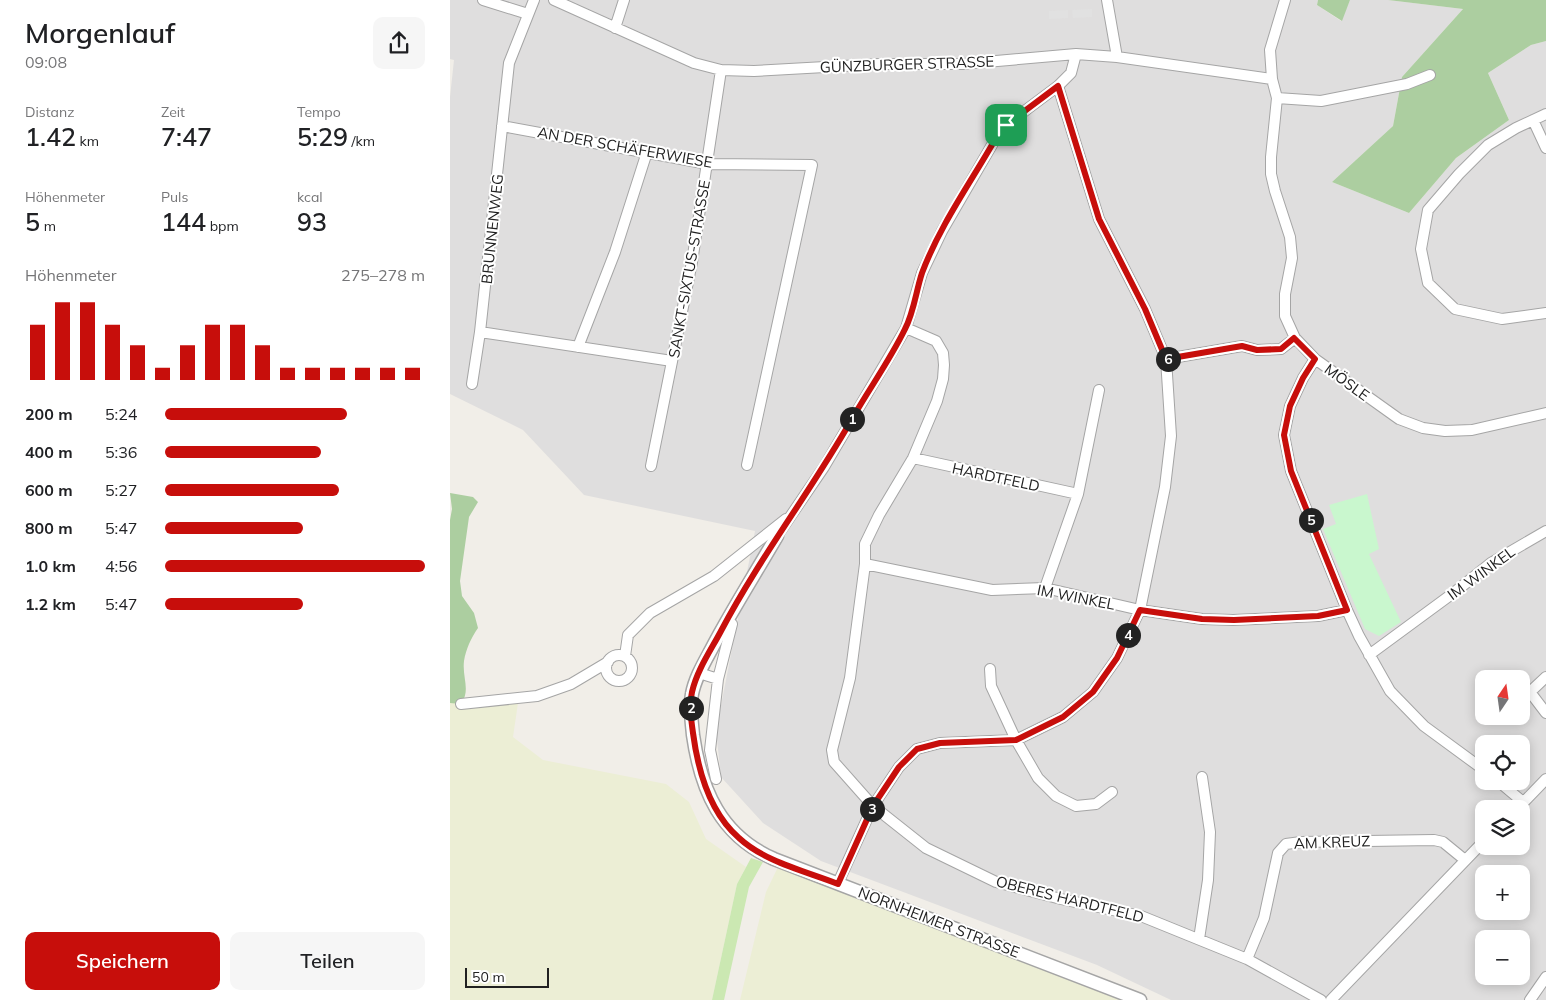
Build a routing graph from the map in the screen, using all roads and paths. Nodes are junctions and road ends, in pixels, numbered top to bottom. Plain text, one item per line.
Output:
1 (483, 0) edge
2 (534, 0) edge
3 (554, 0) edge
4 (624, 0) edge
5 (1107, 0) edge
6 (1285, 0) edge
7 (528, 14) junction
8 (615, 28) junction
9 (1076, 54) junction
10 (1117, 57) junction
11 (721, 70) junction
12 (1430, 75) dead end
13 (1272, 79) junction
14 (1058, 86) junction
15 (1276, 98) junction
16 (1546, 114) edge
17 (1533, 120) junction
18 (502, 126) junction
19 (1546, 148) edge
20 (647, 152) junction
21 (708, 164) junction
22 (1546, 313) edge
23 (906, 328) junction
24 (480, 332) junction
25 (1294, 338) junction
26 (578, 347) junction
27 (1166, 359) junction
28 (1315, 359) junction
29 (672, 361) junction
30 (472, 384) dead end
31 (1099, 390) dead end
32 (1546, 413) edge
33 (913, 458) junction
34 (747, 464) dead end
35 (651, 466) dead end
36 (1078, 494) junction
37 (794, 512) junction
38 (1546, 531) edge
39 (777, 536) joint
40 (865, 564) junction
41 (1045, 588) junction
42 (1140, 610) junction
43 (1347, 610) junction
44 (732, 624) dead end
45 (1369, 655) junction
46 (625, 656) junction
47 (608, 662) junction
48 (990, 669) dead end
49 (699, 673) junction
50 (1546, 677) edge
51 (718, 679) junction
52 (461, 704) dead end
53 (1546, 714) edge
54 (1016, 740) junction
55 (1475, 763) edge
56 (1202, 777) dead end
57 (716, 779) dead end
58 (1546, 779) edge
59 (1506, 790) edge
60 (1112, 792) dead end
61 (1515, 800) edge
62 (1525, 800) edge
63 (873, 806) junction
64 (1475, 850) edge
65 (1465, 860) junction
66 (838, 884) junction
67 (1199, 939) junction
68 (1247, 959) junction
69 (1546, 977) edge
70 (1140, 1000) edge
71 (1321, 1000) edge
72 (1331, 1000) edge
73 (1530, 1000) edge

1 - 7 street
2 - 7 street
3 - 8 street, GÜNZBURGER STRASSE
4 - 8 street
5 - 10 street
6 - 13 street, MÖSLE
7 - 18 street
8 - 11 street, GÜNZBURGER STRASSE
9 - 10 street, GÜNZBURGER STRASSE
9 - 11 street, GÜNZBURGER STRASSE
9 - 14 street, NORNHEIMER STRASSE
10 - 13 street, GÜNZBURGER STRASSE
11 - 21 street, SANKT-SIXTUS-STRASSE
12 - 15 street
13 - 15 street, MÖSLE
14 - 23 street, NORNHEIMER STRASSE
14 - 27 street
15 - 25 street, MÖSLE
16 - 17 street
17 - 19 street
17 - 22 street
18 - 20 street, AN DER SCHÄFERWIESE
18 - 24 street, BRUNNENWEG
20 - 21 street, AN DER SCHÄFERWIESE
20 - 26 street
21 - 29 street, SANKT-SIXTUS-STRASSE
21 - 34 street, AN DER SCHÄFERWIESE
23 - 33 street
23 - 37 street, NORNHEIMER STRASSE
24 - 26 street
24 - 30 street, BRUNNENWEG
25 - 27 street
25 - 28 street, MÖSLE
26 - 29 street
27 - 42 street
28 - 32 street, MÖSLE
28 - 43 street
29 - 35 street, SANKT-SIXTUS-STRASSE
31 - 36 street
33 - 36 street, HARDTFELD
33 - 40 street
36 - 41 street
37 - 39 street, NORNHEIMER STRASSE
37 - 46 street, NORNHEIMER STRASSE
38 - 45 street, IM WINKEL
39 - 49 street, NORNHEIMER STRASSE
40 - 41 street, IM WINKEL
40 - 63 street, OBERES HARDTFELD
41 - 42 street, IM WINKEL
42 - 43 street, IM WINKEL
42 - 54 street
43 - 45 street
44 - 51 street
45 - 55 street
46 - 47 street
46 - 47 street, NORNHEIMER STRASSE
47 - 52 street
48 - 54 street
49 - 51 street
49 - 66 street, NORNHEIMER STRASSE
50 - 53 street
51 - 57 street
54 - 60 street
54 - 63 street
56 - 67 street
58 - 62 street
59 - 61 street
63 - 66 street
63 - 67 street, OBERES HARDTFELD
64 - 65 street
65 - 68 street, AM KREUZ
65 - 72 street
66 - 70 street, NORNHEIMER STRASSE
67 - 68 street, OBERES HARDTFELD
68 - 71 street, OBERES HARDTFELD
69 - 73 street

